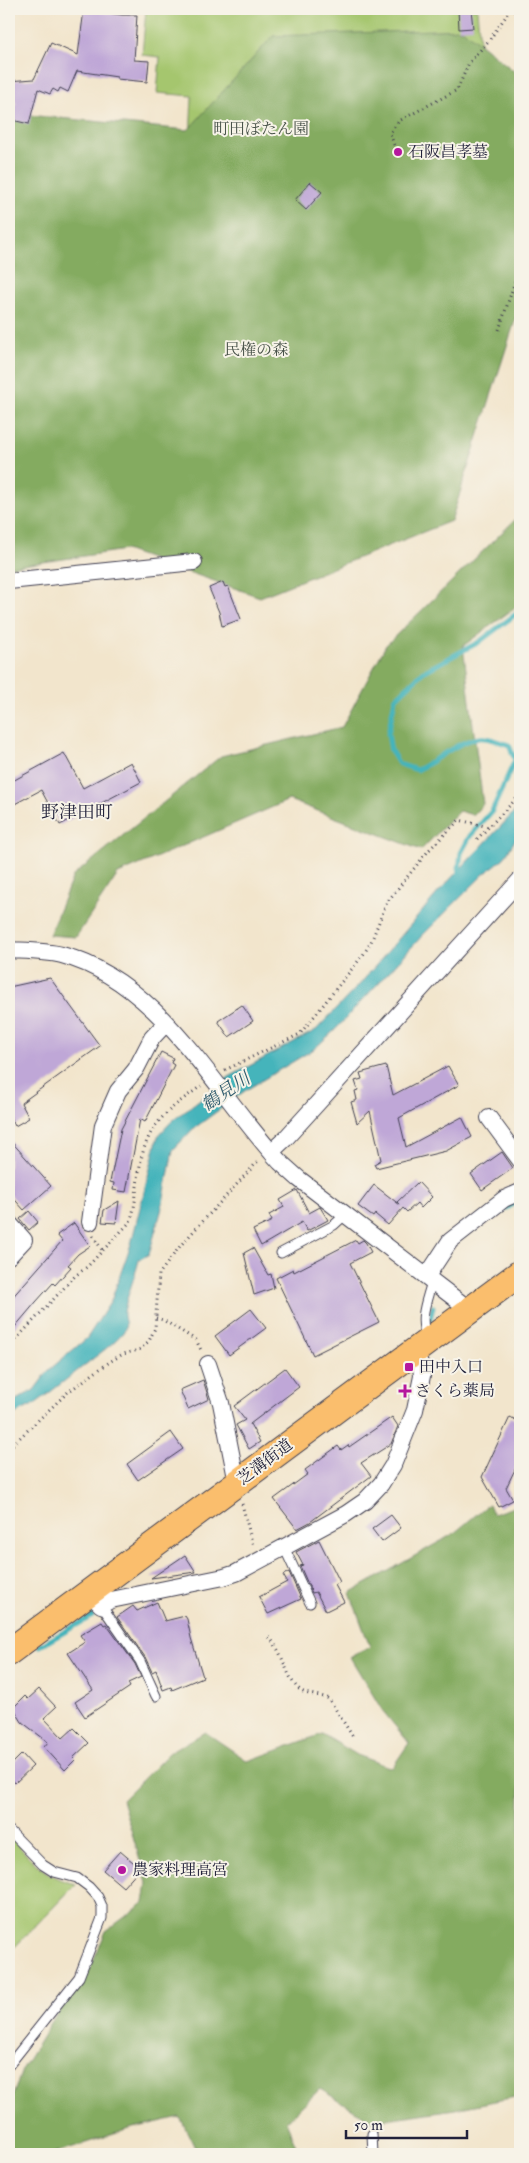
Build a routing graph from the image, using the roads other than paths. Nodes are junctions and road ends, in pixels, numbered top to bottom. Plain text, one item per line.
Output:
1 (194, 562) dead end
2 (9, 582) edge
3 (520, 880) edge
4 (9, 950) edge
5 (166, 1023) junction
6 (489, 1118) dead end
7 (265, 1152) junction
8 (520, 1160) edge
9 (520, 1192) edge
10 (346, 1214) junction
11 (90, 1222) dead end
12 (9, 1223) edge
13 (281, 1253) dead end
14 (9, 1256) edge
15 (520, 1273) edge
16 (429, 1278) junction
17 (470, 1310) junction
18 (421, 1346) junction
19 (208, 1364) dead end
20 (237, 1483) junction
21 (284, 1547) junction
22 (95, 1599) junction
23 (310, 1603) dead end
24 (9, 1652) edge
25 (156, 1696) dead end
26 (9, 1830) edge
27 (10, 2061) edge
28 (372, 2134) dead end
29 (373, 2154) edge

1 - 2 street
3 - 7 street
4 - 5 street
5 - 7 street
5 - 11 street
6 - 8 street
7 - 10 street
9 - 16 street
10 - 13 lane
10 - 16 street
12 - 14 street
15 - 17 main road, 芝溝街道
16 - 17 street
16 - 18 lane
17 - 18 main road, 芝溝街道
18 - 20 main road, 芝溝街道
18 - 21 street
19 - 20 street
20 - 22 main road, 芝溝街道
21 - 22 street
21 - 23 lane
22 - 24 main road, 芝溝街道
22 - 25 lane
26 - 27 lane
28 - 29 lane

